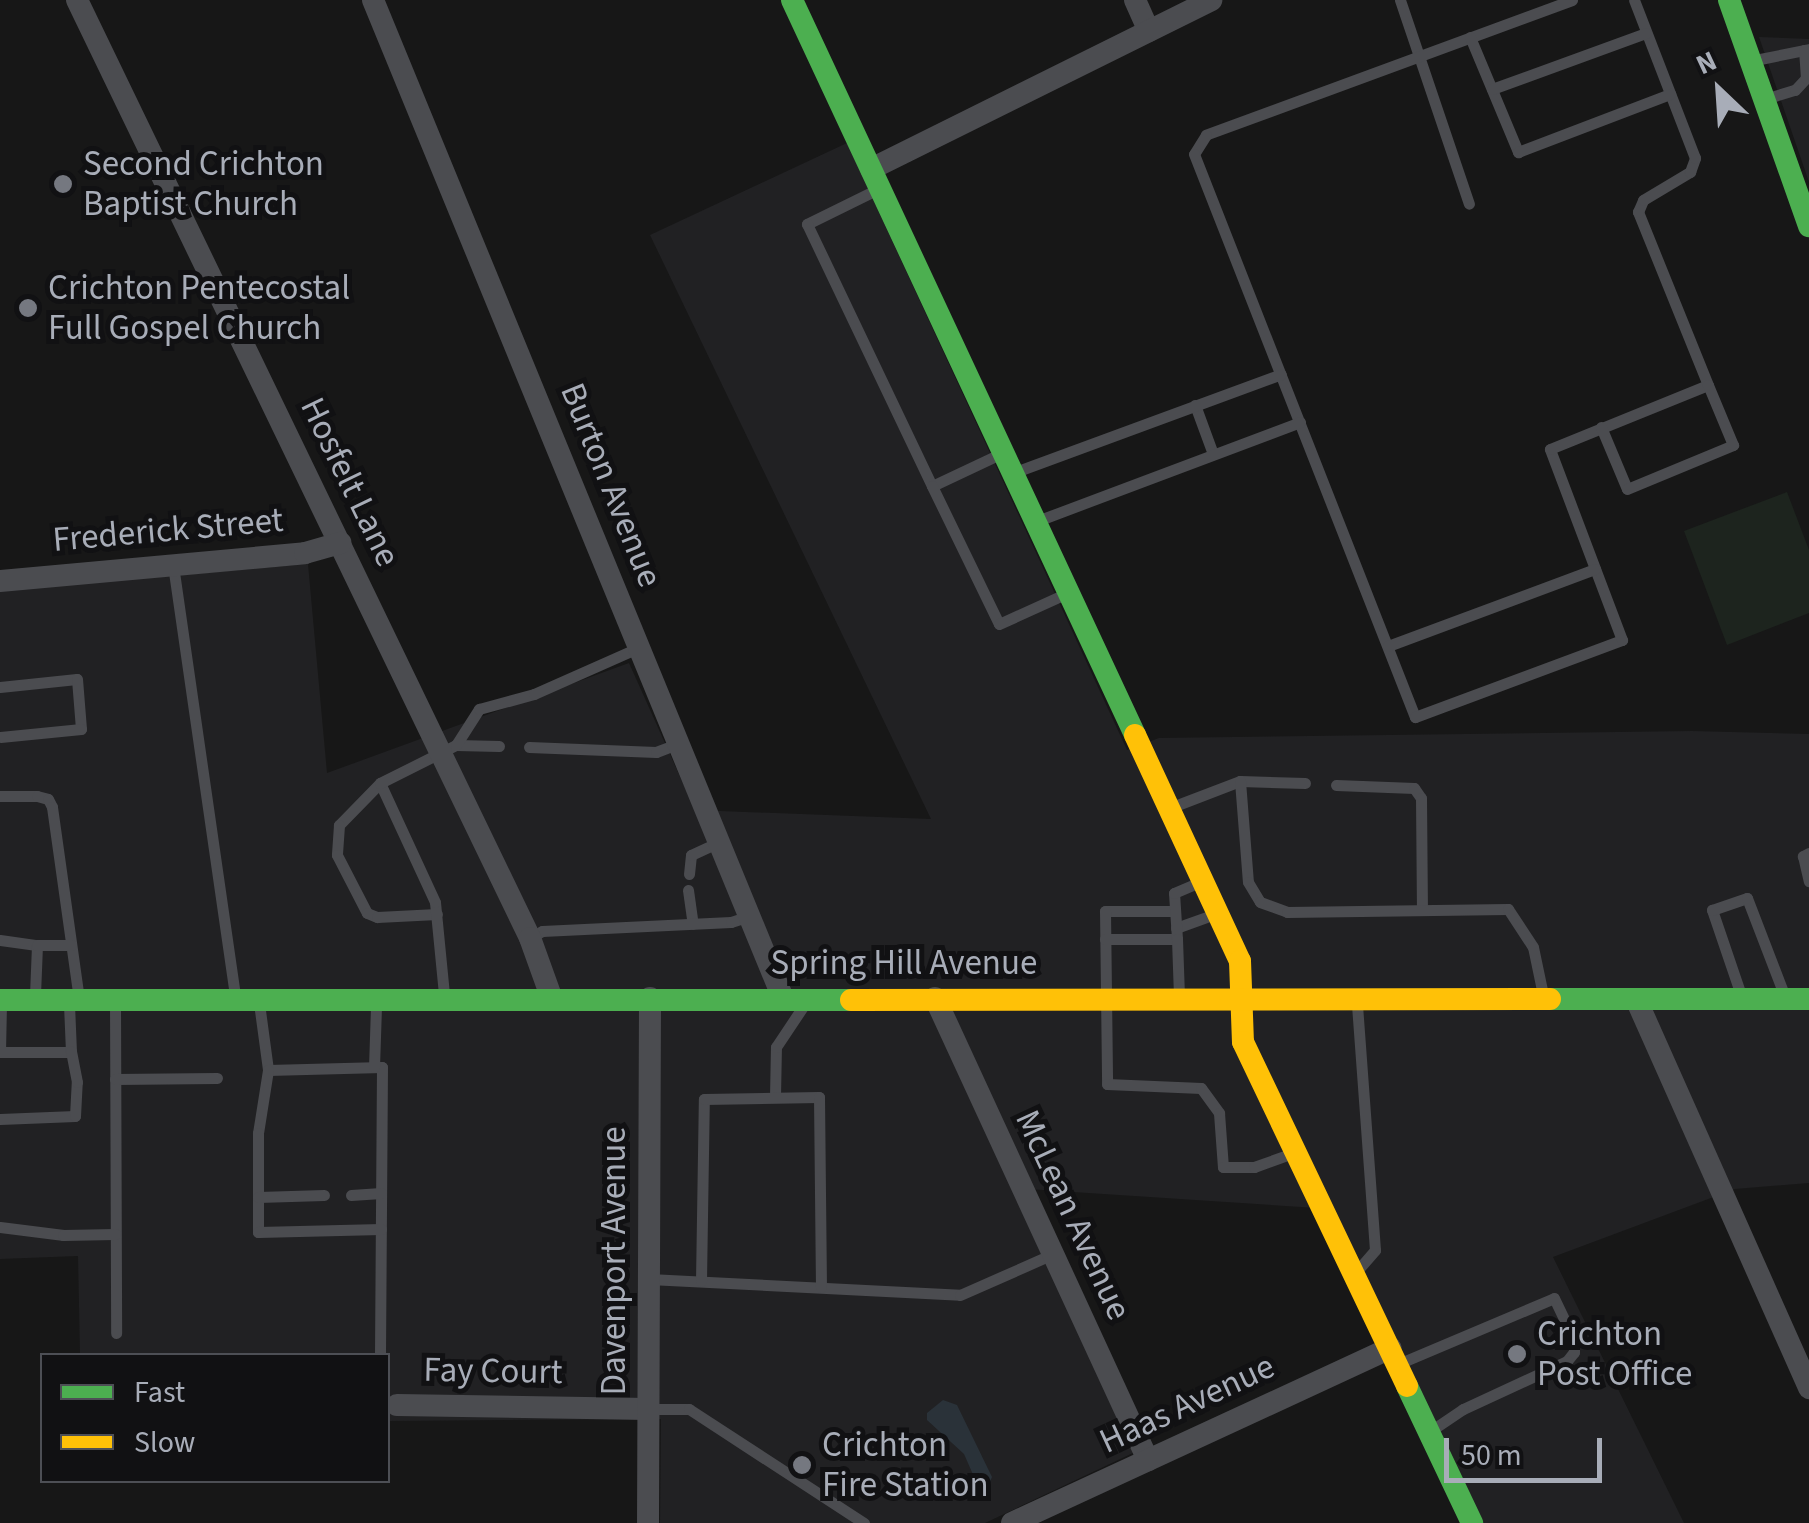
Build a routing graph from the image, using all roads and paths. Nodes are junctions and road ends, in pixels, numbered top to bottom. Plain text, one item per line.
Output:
1 (77, 0) edge
2 (373, 0) edge
3 (792, 0) edge
4 (1135, 0) edge
5 (1211, 0) edge
6 (1400, 0) edge
7 (1572, 0) edge
8 (1634, 0) edge
9 (1729, 0) edge
10 (1150, 31) junction
11 (1646, 33) junction
12 (1470, 36) junction
13 (1807, 49) edge
14 (1419, 55) junction
15 (1750, 61) junction
16 (1798, 87) junction
17 (1492, 90) junction
18 (1670, 94) junction
19 (1809, 96) edge
20 (1764, 99) junction
21 (876, 179) junction
22 (1469, 204) dead end
23 (1809, 226) edge
24 (1281, 374) junction
25 (1708, 385) junction
26 (1195, 405) junction
27 (1300, 422) junction
28 (1601, 427) junction
29 (1214, 454) junction
30 (1009, 463) junction
31 (932, 486) junction
32 (1036, 522) junction
33 (341, 542) junction
34 (174, 565) junction
35 (1595, 569) junction
36 (0, 581) edge
37 (1069, 593) junction
38 (1388, 646) junction
39 (640, 647) junction
40 (0, 687) edge
41 (0, 738) edge
42 (679, 743) junction
43 (499, 746) dead end
44 (529, 747) dead end
45 (448, 748) junction
46 (1240, 781) junction
47 (380, 783) junction
48 (1305, 783) dead end
49 (1336, 784) dead end
50 (0, 796) edge
51 (1169, 808) junction
52 (719, 842) junction
53 (1809, 854) edge
54 (689, 874) dead end
55 (1203, 881) junction
56 (1809, 881) edge
57 (688, 890) dead end
58 (1422, 910) junction
59 (1175, 911) junction
60 (1218, 913) junction
61 (437, 914) junction
62 (750, 916) junction
63 (693, 924) junction
64 (1176, 933) junction
65 (530, 938) junction
66 (1105, 939) junction
67 (0, 940) edge
68 (72, 944) junction
69 (37, 945) junction
70 (650, 998) junction
71 (783, 998) junction
72 (810, 998) junction
73 (935, 998) junction
74 (1106, 998) junction
75 (1179, 998) junction
76 (1242, 998) junction
77 (1356, 998) junction
78 (35, 999) junction
79 (74, 999) junction
80 (116, 999) junction
81 (247, 999) junction
82 (376, 999) junction
83 (444, 999) junction
84 (552, 999) junction
85 (1544, 999) junction
86 (1636, 999) junction
87 (1742, 999) junction
88 (1785, 999) junction
89 (1809, 999) edge
90 (0, 1000) edge
91 (71, 1052) junction
92 (0, 1053) edge
93 (374, 1067) junction
94 (268, 1070) junction
95 (116, 1078) junction
96 (218, 1078) dead end
97 (775, 1097) junction
98 (0, 1119) edge
99 (1296, 1152) junction
100 (381, 1193) junction
101 (351, 1194) dead end
102 (324, 1195) dead end
103 (258, 1197) junction
104 (0, 1227) edge
105 (380, 1229) junction
106 (116, 1234) junction
107 (1053, 1254) junction
108 (1354, 1274) junction
109 (649, 1279) junction
110 (701, 1281) junction
111 (821, 1287) junction
112 (116, 1333) dead end
113 (380, 1353) edge
114 (1395, 1356) junction
115 (1809, 1388) edge
116 (392, 1400) edge
117 (648, 1408) junction
118 (1430, 1431) junction
119 (1148, 1460) junction
120 (648, 1523) edge
121 (864, 1523) edge
122 (1012, 1523) edge
123 (1472, 1523) edge

1 - 33 street, Hosfelt Lane
2 - 39 street, Burton Avenue
3 - 21 street
4 - 10 street
5 - 10 street
6 - 14 lane
7 - 12 lane
8 - 11 lane
9 - 15 street
10 - 21 street
11 - 17 lane
11 - 18 lane
12 - 14 lane
12 - 17 lane
13 - 15 lane
13 - 16 lane
14 - 22 lane
14 - 24 lane
15 - 20 street
16 - 19 lane
16 - 20 lane
17 - 18 lane
18 - 25 lane
20 - 23 street
21 - 30 street
21 - 31 lane
24 - 26 lane
24 - 27 lane
25 - 28 lane
25 - 28 lane
26 - 29 lane
26 - 30 lane
27 - 29 lane
27 - 38 lane
28 - 35 lane
29 - 32 lane
30 - 31 lane
30 - 32 street
31 - 37 lane
32 - 37 street
33 - 34 street, Frederick Street
33 - 45 street, Hosfelt Lane
34 - 36 street, Frederick Street
34 - 81 lane
35 - 38 lane
35 - 38 lane
37 - 51 street
39 - 42 street, Burton Avenue
39 - 45 lane
40 - 41 lane
42 - 44 lane
42 - 52 street, Burton Avenue
43 - 45 lane
45 - 47 lane
45 - 65 street, Hosfelt Lane
46 - 48 lane
46 - 51 lane
46 - 58 lane
47 - 61 lane
47 - 61 lane
49 - 58 lane
50 - 68 lane
51 - 55 street
52 - 54 lane
52 - 62 street, Burton Avenue
53 - 56 lane
55 - 59 lane
55 - 60 street
57 - 63 lane
58 - 85 lane
59 - 64 lane
59 - 66 lane
60 - 64 lane
60 - 76 street
61 - 83 lane
62 - 63 lane
62 - 71 street, Burton Avenue
63 - 65 lane
64 - 66 lane
64 - 75 lane
65 - 84 street, Hosfelt Lane
66 - 74 lane
67 - 69 lane
68 - 69 lane
68 - 79 lane
69 - 78 lane
70 - 71 street, Spring Hill Avenue
70 - 84 street, Spring Hill Avenue
70 - 109 street, Davenport Avenue
71 - 72 street, Spring Hill Avenue
72 - 73 street, Spring Hill Avenue
72 - 97 lane
73 - 74 street, Spring Hill Avenue
73 - 107 street, McLean Avenue
74 - 75 street, Spring Hill Avenue
74 - 99 lane
75 - 76 street, Spring Hill Avenue
76 - 77 street, Spring Hill Avenue
76 - 99 street
77 - 85 street, Spring Hill Avenue
77 - 108 lane
78 - 79 street, Spring Hill Avenue
78 - 90 street, Spring Hill Avenue
79 - 80 street, Spring Hill Avenue
79 - 91 lane
80 - 81 street, Spring Hill Avenue
80 - 95 lane
81 - 82 street, Spring Hill Avenue
81 - 94 lane
82 - 83 street, Spring Hill Avenue
82 - 93 lane
83 - 84 street, Spring Hill Avenue
85 - 86 street, Spring Hill Avenue
86 - 87 street, Spring Hill Avenue
86 - 115 street
87 - 88 street, Spring Hill Avenue
87 - 88 lane
88 - 89 street, Spring Hill Avenue
90 - 92 lane
91 - 92 lane
91 - 98 lane
93 - 94 lane
93 - 100 lane
94 - 103 lane
95 - 96 lane
95 - 106 lane
97 - 110 lane
97 - 111 lane
99 - 108 street
100 - 101 lane
100 - 105 lane
102 - 103 lane
103 - 105 lane
104 - 106 lane
105 - 113 lane
106 - 112 lane
107 - 111 lane
107 - 119 street, McLean Avenue
108 - 114 street
109 - 110 lane
109 - 117 street, Davenport Avenue
110 - 111 lane
114 - 118 street
114 - 118 lane
114 - 119 street, Haas Avenue
116 - 117 street, Fay Court
117 - 120 street, Davenport Avenue
117 - 121 lane
118 - 123 street
119 - 122 street, Haas Avenue

